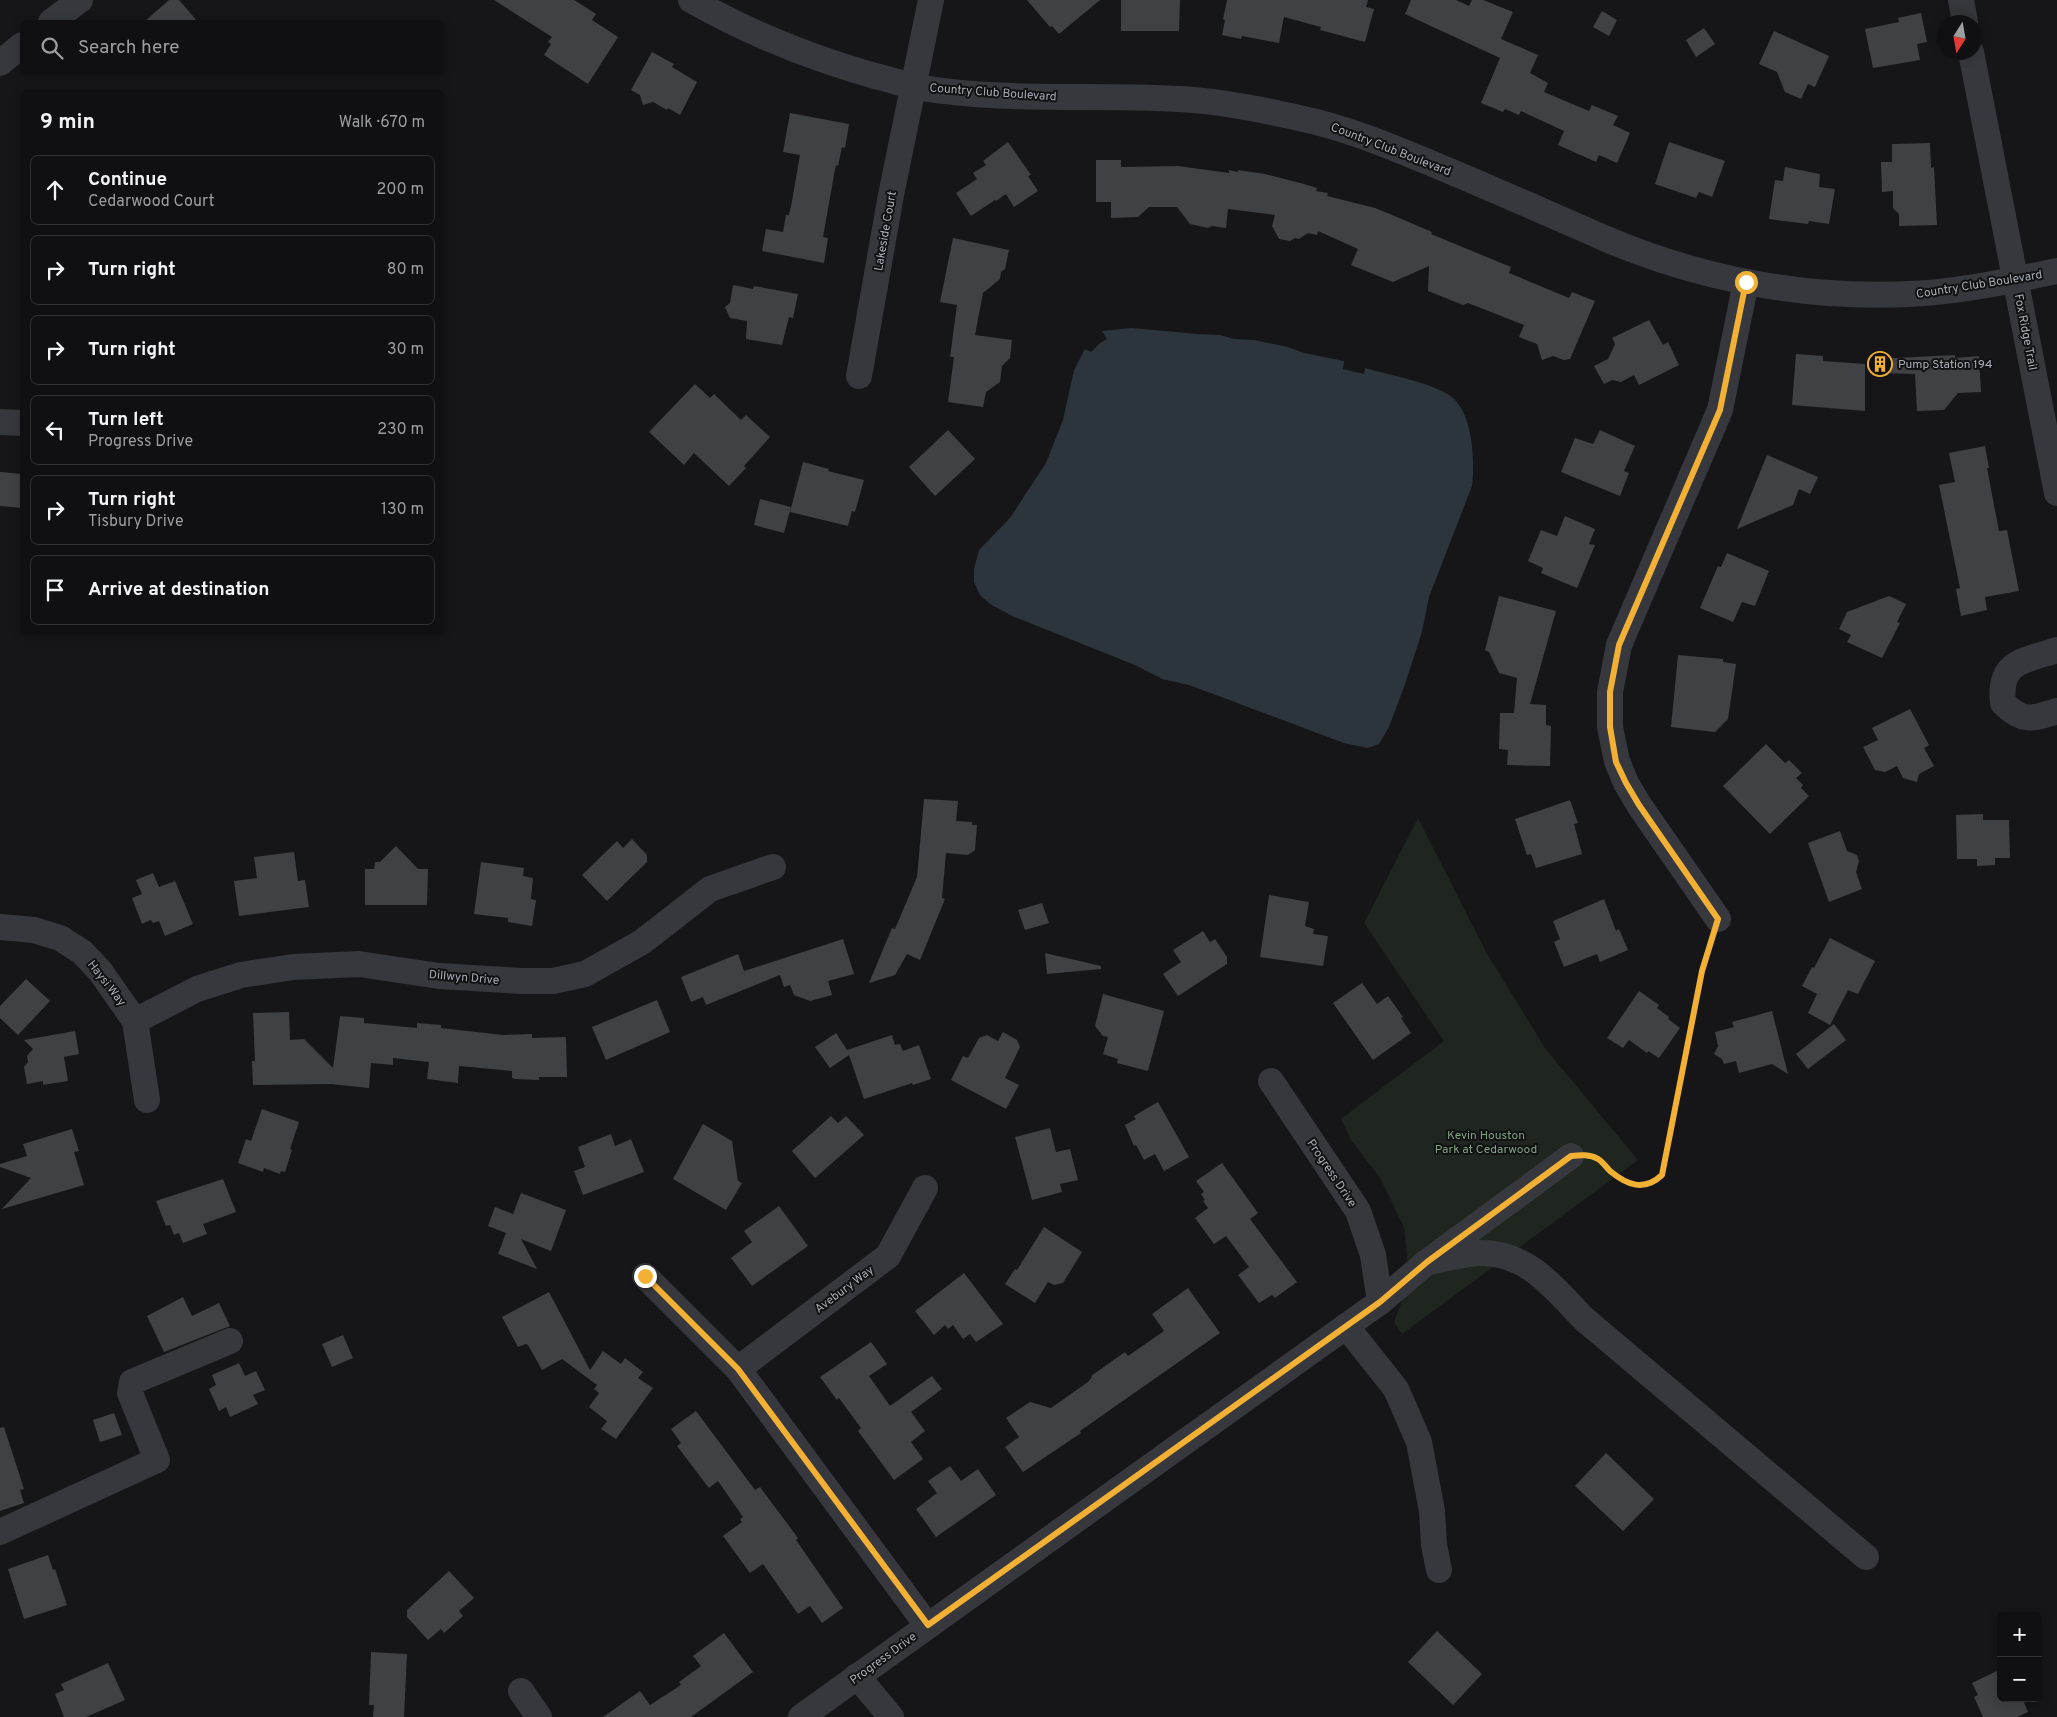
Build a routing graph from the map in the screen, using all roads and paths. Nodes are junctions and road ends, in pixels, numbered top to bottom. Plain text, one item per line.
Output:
1 (80, 0) edge
2 (691, 0) edge
3 (931, 0) edge
4 (1961, 0) edge
5 (1964, 15) edge
6 (54, 20) edge
7 (20, 47) edge
8 (1974, 60) edge
9 (0, 63) edge
10 (915, 86) junction
11 (2057, 271) edge
12 (2016, 279) junction
13 (1746, 282) junction
14 (859, 376) dead end
15 (0, 422) edge
16 (20, 423) edge
17 (2057, 493) edge
18 (2057, 650) edge
19 (2057, 712) edge
20 (773, 866) dead end
21 (1718, 919) joint
22 (0, 927) edge
23 (135, 1020) junction
24 (1271, 1081) dead end
25 (147, 1100) dead end
26 (1571, 1156) joint
27 (925, 1188) dead end
28 (1427, 1262) junction
29 (645, 1276) dead end
30 (1380, 1302) junction
31 (1346, 1326) junction
32 (230, 1341) dead end
33 (738, 1369) junction
34 (0, 1532) edge
35 (1866, 1557) dead end
36 (1439, 1570) dead end
37 (928, 1625) junction
38 (857, 1676) junction
39 (521, 1691) dead end
40 (539, 1717) edge
41 (801, 1717) edge
42 (891, 1717) edge

1 - 6 street
2 - 10 street, Country Club Boulevard
3 - 10 street, Lakeside Court
4 - 5 street
7 - 9 street
8 - 12 street, Fox Ridge Trail
10 - 13 street, Country Club Boulevard
10 - 14 street, Lakeside Court
11 - 12 street, Country Club Boulevard
12 - 13 street, Country Club Boulevard
12 - 17 street, Fox Ridge Trail
13 - 21 street
15 - 16 street
18 - 19 street
20 - 23 street, Dillwyn Drive
21 - 26 path
22 - 23 street, Haysi Way
23 - 25 street, Haysi Way
24 - 30 street, Progress Drive
26 - 28 street, Progress Drive
27 - 33 street, Avebury Way
28 - 30 street, Progress Drive
28 - 35 street
29 - 33 street
30 - 31 street, Progress Drive
31 - 36 street
31 - 37 street, Progress Drive
32 - 34 street
33 - 37 street
37 - 38 street, Progress Drive
38 - 41 street, Progress Drive
38 - 42 street
39 - 40 street

